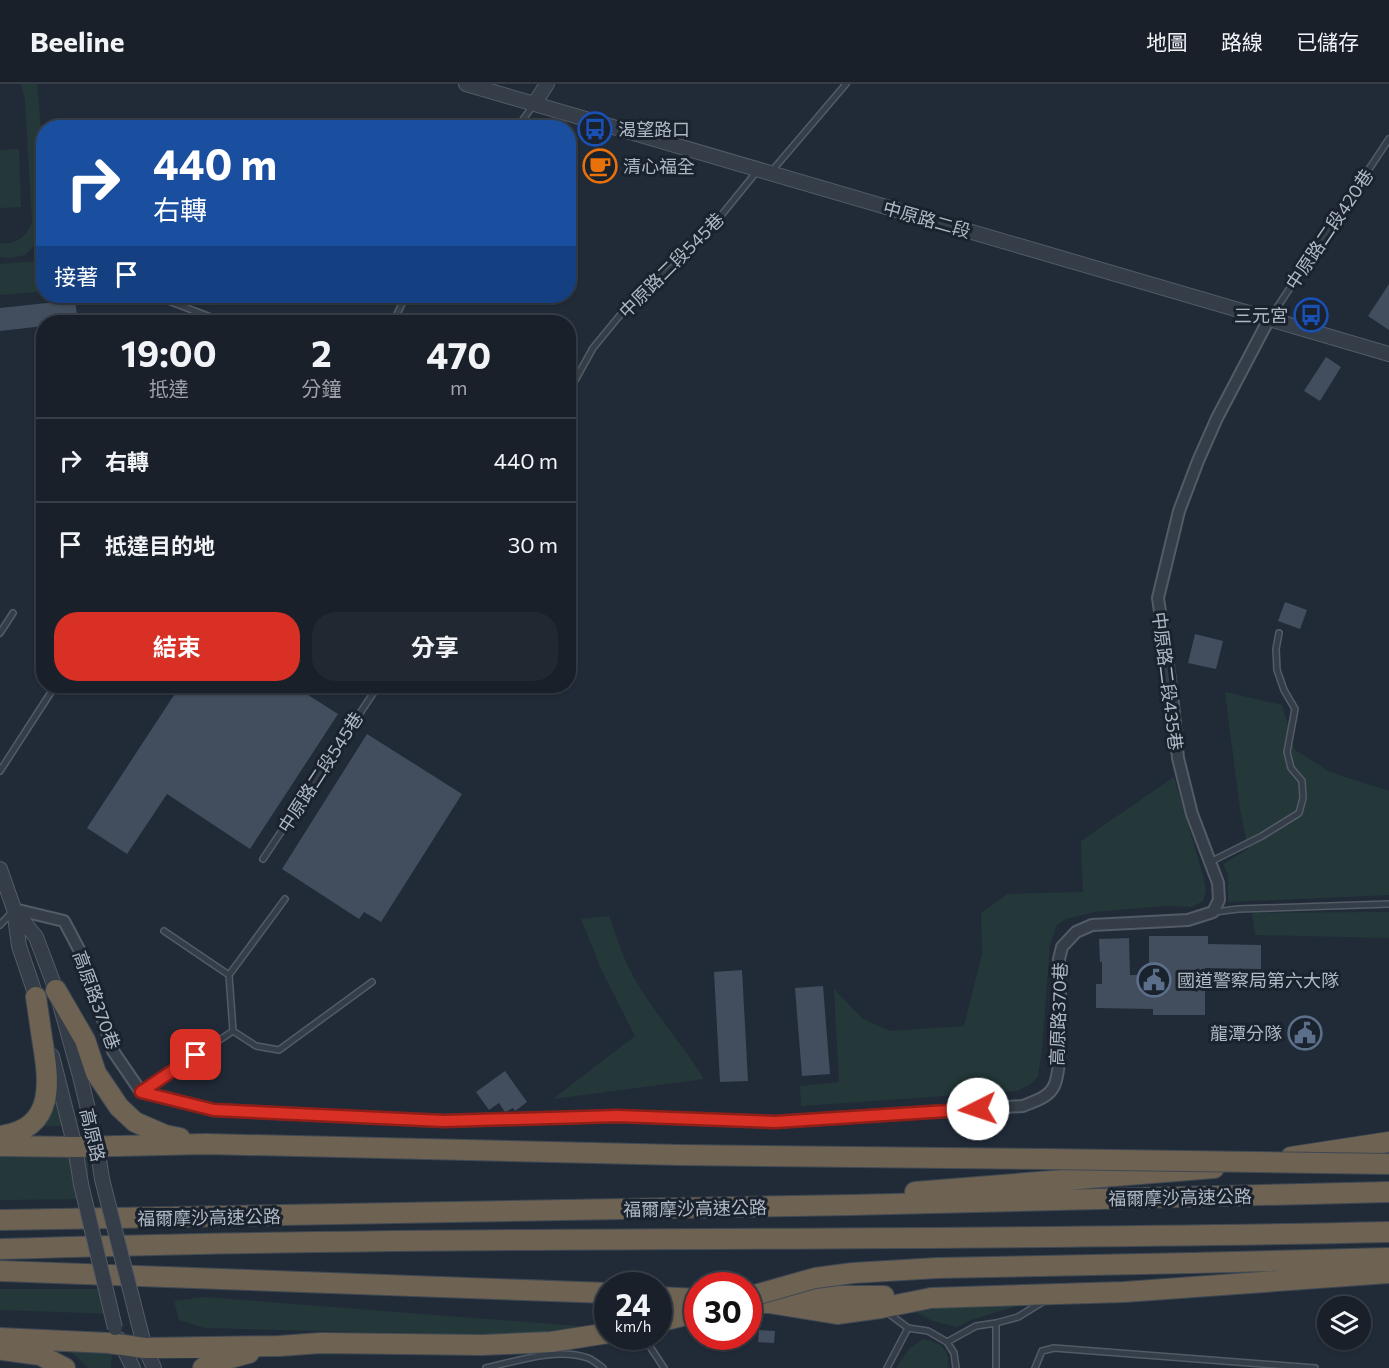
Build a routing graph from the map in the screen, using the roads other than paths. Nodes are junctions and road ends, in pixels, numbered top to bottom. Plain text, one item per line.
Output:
1 (466, 84) edge
2 (548, 84) edge
3 (846, 84) edge
4 (534, 104) junction
5 (523, 120) edge
6 (1389, 139) edge
7 (764, 171) junction
8 (174, 303) edge
9 (205, 315) edge
10 (1269, 319) junction
11 (1389, 354) edge
12 (576, 379) edge
13 (13, 614) dead end
14 (0, 633) edge
15 (1279, 633) dead end
16 (50, 693) edge
17 (373, 693) edge
18 (0, 771) edge
19 (263, 859) dead end
20 (1210, 862) junction
21 (0, 869) edge
22 (285, 899) dead end
23 (1389, 904) edge
24 (14, 909) junction
25 (1213, 912) junction
26 (0, 925) edge
27 (164, 931) dead end
28 (229, 975) junction
29 (372, 982) dead end
30 (56, 990) junction
31 (36, 997) junction
32 (233, 1031) junction
33 (141, 1092) junction
34 (0, 1136) edge
35 (1389, 1142) edge
36 (206, 1144) junction
37 (0, 1146) edge
38 (97, 1146) junction
39 (75, 1147) junction
40 (1389, 1164) edge
41 (1389, 1192) edge
42 (850, 1205) junction
43 (0, 1220) edge
44 (1389, 1232) edge
45 (0, 1249) edge
46 (1389, 1258) edge
47 (0, 1270) edge
48 (1389, 1273) edge
49 (594, 1292) edge
50 (762, 1293) edge
51 (1053, 1294) junction
52 (762, 1297) edge
53 (958, 1297) junction
54 (762, 1303) edge
55 (881, 1308) junction
56 (996, 1323) junction
57 (908, 1328) junction
58 (594, 1335) edge
59 (118, 1337) junction
60 (0, 1338) edge
61 (947, 1342) junction
62 (279, 1346) junction
63 (145, 1348) junction
64 (0, 1349) edge
65 (653, 1350) edge
66 (65, 1368) edge
67 (121, 1368) edge
68 (133, 1368) edge
69 (144, 1368) edge
70 (153, 1368) edge
71 (203, 1368) edge
72 (486, 1368) edge
73 (603, 1368) edge
74 (664, 1368) edge
75 (887, 1368) edge
76 (956, 1368) edge
77 (996, 1368) edge
78 (1035, 1368) edge
79 (1315, 1368) edge

1 - 4 street, 中原路二段
2 - 4 street
3 - 7 lane, 中原路二段545巷
4 - 5 lane
4 - 7 street, 中原路二段
6 - 10 lane, 中原路二段420巷
7 - 10 street, 中原路二段
7 - 12 lane, 中原路二段545巷
8 - 9 lane
10 - 11 street, 中原路二段
10 - 20 street, 中原路二段435巷
13 - 14 lane
15 - 20 lane
16 - 18 lane
17 - 19 lane, 中原路二段545巷
20 - 25 street, 中原路二段435巷
21 - 24 street, 高原路
22 - 28 lane
23 - 25 lane
24 - 26 lane
24 - 30 street, 高原路
24 - 31 street, 高原路
24 - 33 street, 高原路370巷
25 - 33 street, 高原路370巷
27 - 28 lane
28 - 32 lane
29 - 32 lane
30 - 36 highway
30 - 38 street, 高原路
31 - 34 highway
31 - 39 street, 高原路
32 - 33 lane
35 - 42 highway
36 - 38 highway
36 - 40 highway, bridge
37 - 39 highway
38 - 39 highway
38 - 63 street, 高原路, bridge
39 - 59 street, 高原路, bridge
41 - 42 highway, 福爾摩沙高速公路
42 - 43 highway, 福爾摩沙高速公路
44 - 45 highway, 福爾摩沙高速公路
46 - 50 highway, bridge
47 - 49 highway
48 - 51 highway
51 - 53 highway
51 - 56 lane
52 - 53 highway
53 - 55 highway
54 - 55 highway
55 - 57 lane
56 - 61 lane
56 - 77 lane
57 - 61 lane
57 - 75 lane
58 - 62 highway
59 - 60 highway
59 - 63 highway
59 - 67 street
59 - 68 street, 高原路
61 - 76 lane
62 - 63 highway
62 - 71 highway
63 - 69 street
63 - 70 street, 高原路
64 - 66 highway
65 - 74 lane
72 - 73 lane
78 - 79 lane

